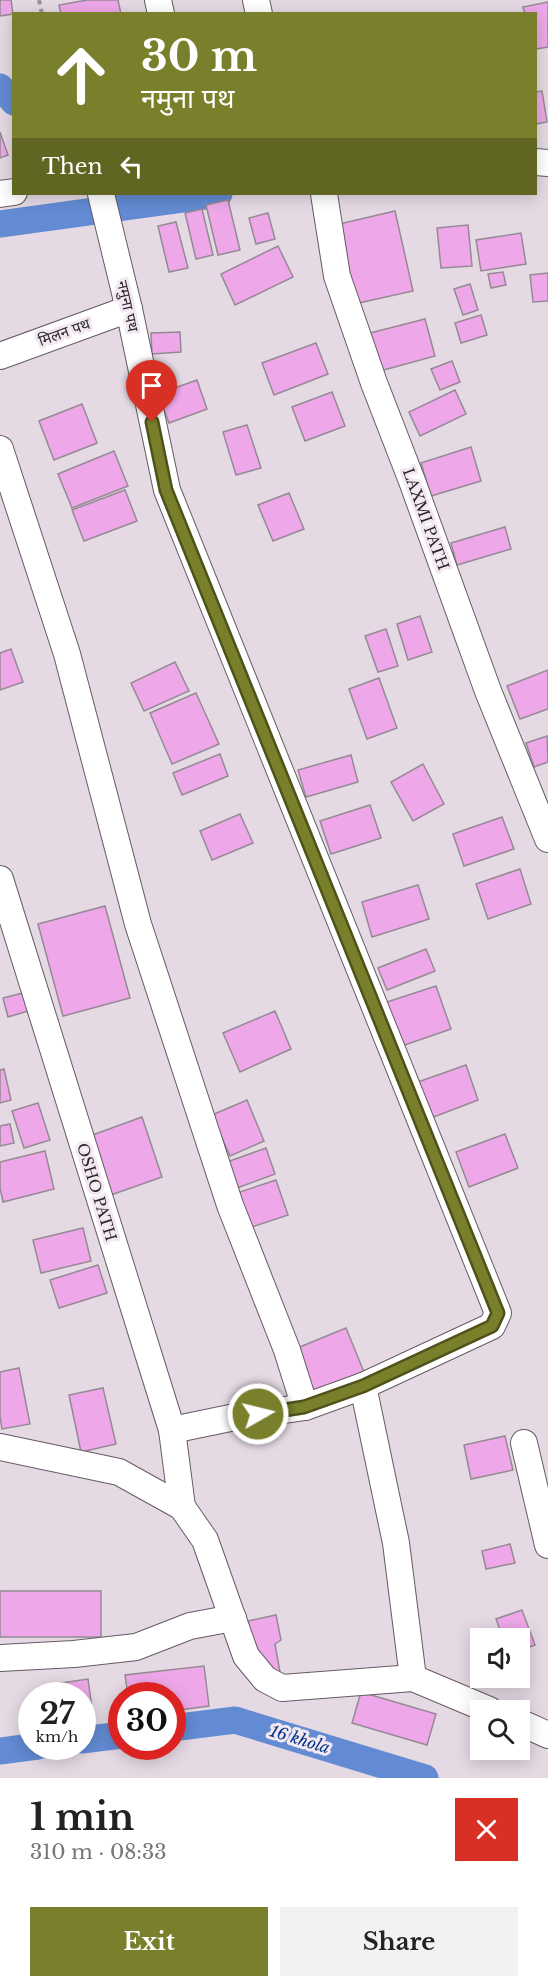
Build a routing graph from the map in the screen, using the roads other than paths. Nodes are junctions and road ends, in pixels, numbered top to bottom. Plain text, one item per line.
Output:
1 (101, 195) edge
2 (324, 195) edge
3 (129, 309) junction
4 (0, 356) edge
5 (0, 449) edge
6 (548, 839) edge
7 (0, 879) edge
8 (363, 1386) junction
9 (304, 1407) junction
10 (172, 1430) junction
11 (524, 1443) dead end
12 (0, 1447) edge
13 (182, 1507) junction
14 (548, 1545) edge
15 (233, 1618) junction
16 (0, 1658) edge
17 (413, 1678) junction
18 (470, 1702) edge
19 (530, 1727) edge
20 (548, 1735) edge

1 - 3 street, नमुना पथ
2 - 6 street, LAXMI PATH
3 - 4 street, मिलन पथ
3 - 8 street, नमुना पथ
5 - 9 street
7 - 10 street, OSHO PATH
8 - 9 street, नमुना पथ
8 - 17 street
9 - 10 street, नमुना पथ
10 - 13 street, OSHO PATH
11 - 14 street
12 - 13 street
13 - 15 street
15 - 16 street
15 - 17 street
17 - 18 street
19 - 20 street

